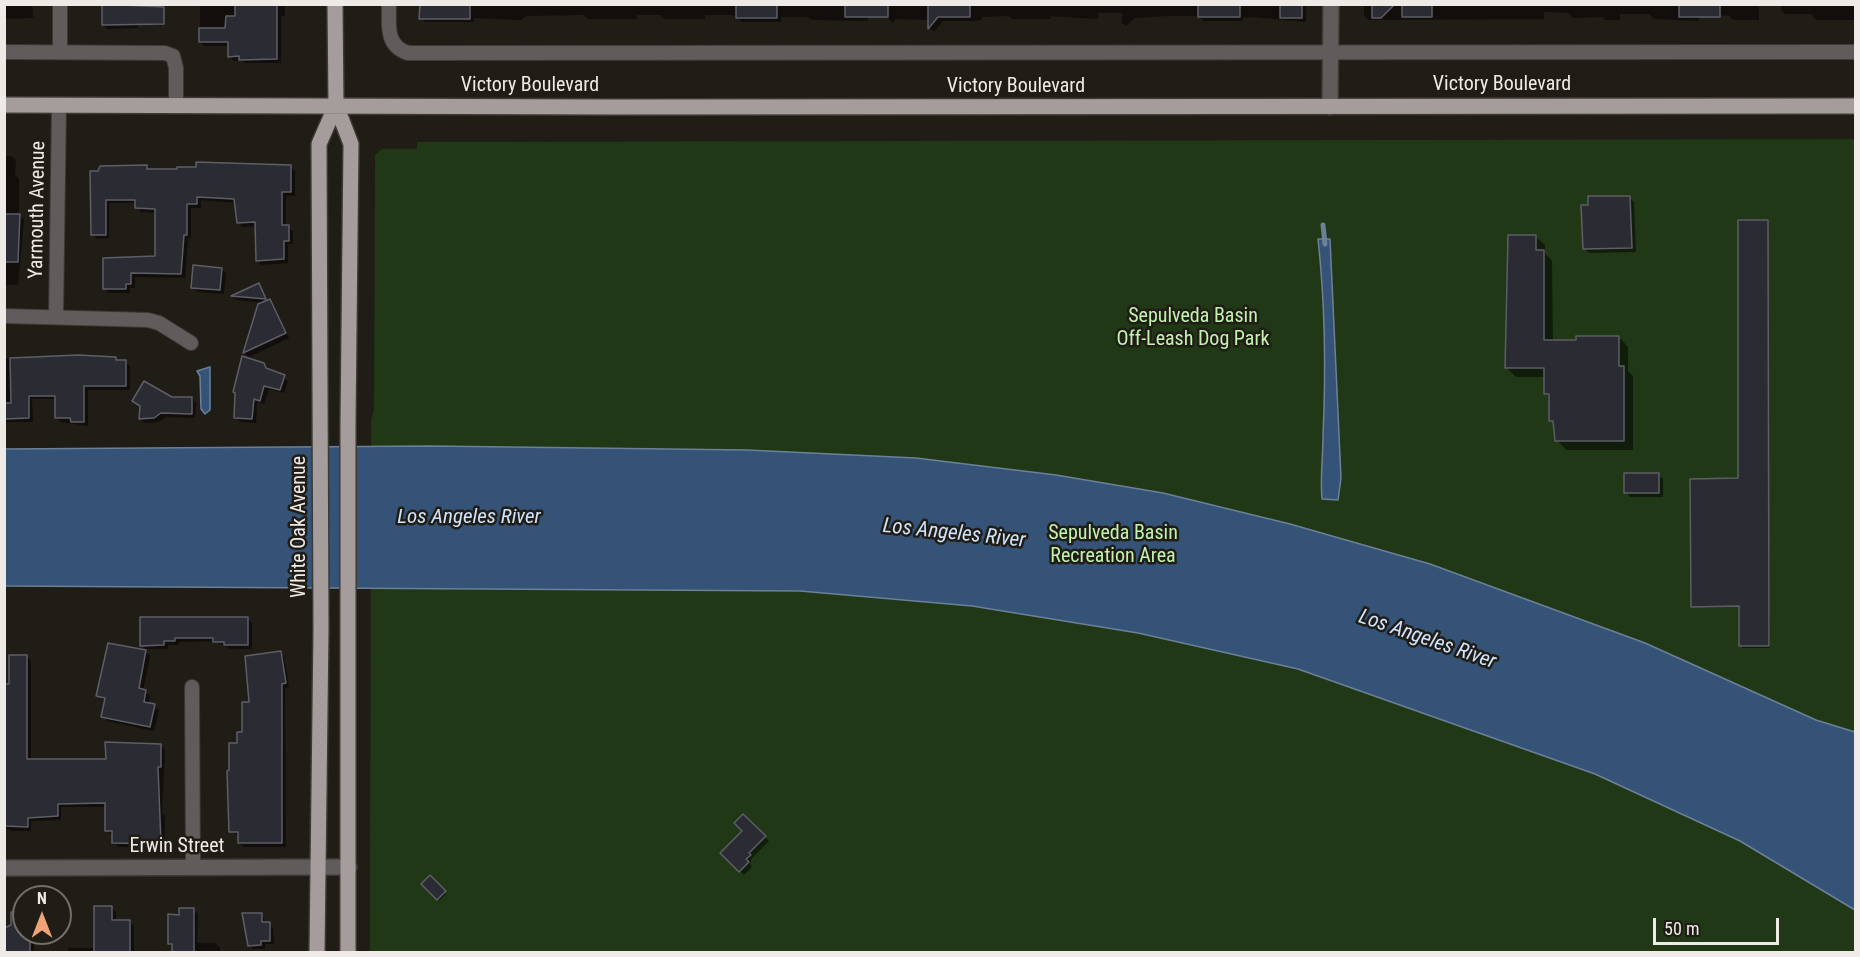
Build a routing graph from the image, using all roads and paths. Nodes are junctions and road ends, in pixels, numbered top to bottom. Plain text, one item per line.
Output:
1 (60, 4) edge
2 (335, 4) edge
3 (389, 4) edge
4 (1330, 4) edge
5 (4, 52) edge
6 (60, 52) junction
7 (1856, 52) edge
8 (1331, 53) junction
9 (4, 105) edge
10 (59, 105) junction
11 (176, 105) junction
12 (336, 105) junction
13 (1856, 106) edge
14 (1330, 107) junction
15 (4, 316) edge
16 (56, 316) junction
17 (191, 343) dead end
18 (192, 687) dead end
19 (349, 867) junction
20 (4, 868) edge
21 (193, 868) junction
22 (317, 868) junction
23 (317, 952) edge
24 (348, 952) edge

1 - 6 street
2 - 12 main road, White Oak Avenue
3 - 8 street, Victory Boulevard
4 - 8 street
5 - 6 street
6 - 11 street
7 - 8 street, Victory Boulevard
8 - 14 street
9 - 10 main road, Victory Boulevard
10 - 11 main road, Victory Boulevard
10 - 16 street, Yarmouth Avenue
11 - 12 main road, Victory Boulevard
12 - 14 main road, Victory Boulevard
12 - 19 main road, White Oak Avenue
12 - 22 main road, White Oak Avenue
13 - 14 main road, Victory Boulevard
15 - 16 street
16 - 17 street
18 - 21 street
19 - 22 street, Erwin Street
19 - 24 main road, White Oak Avenue
20 - 21 street, Erwin Street
21 - 22 street, Erwin Street
22 - 23 main road, White Oak Avenue

